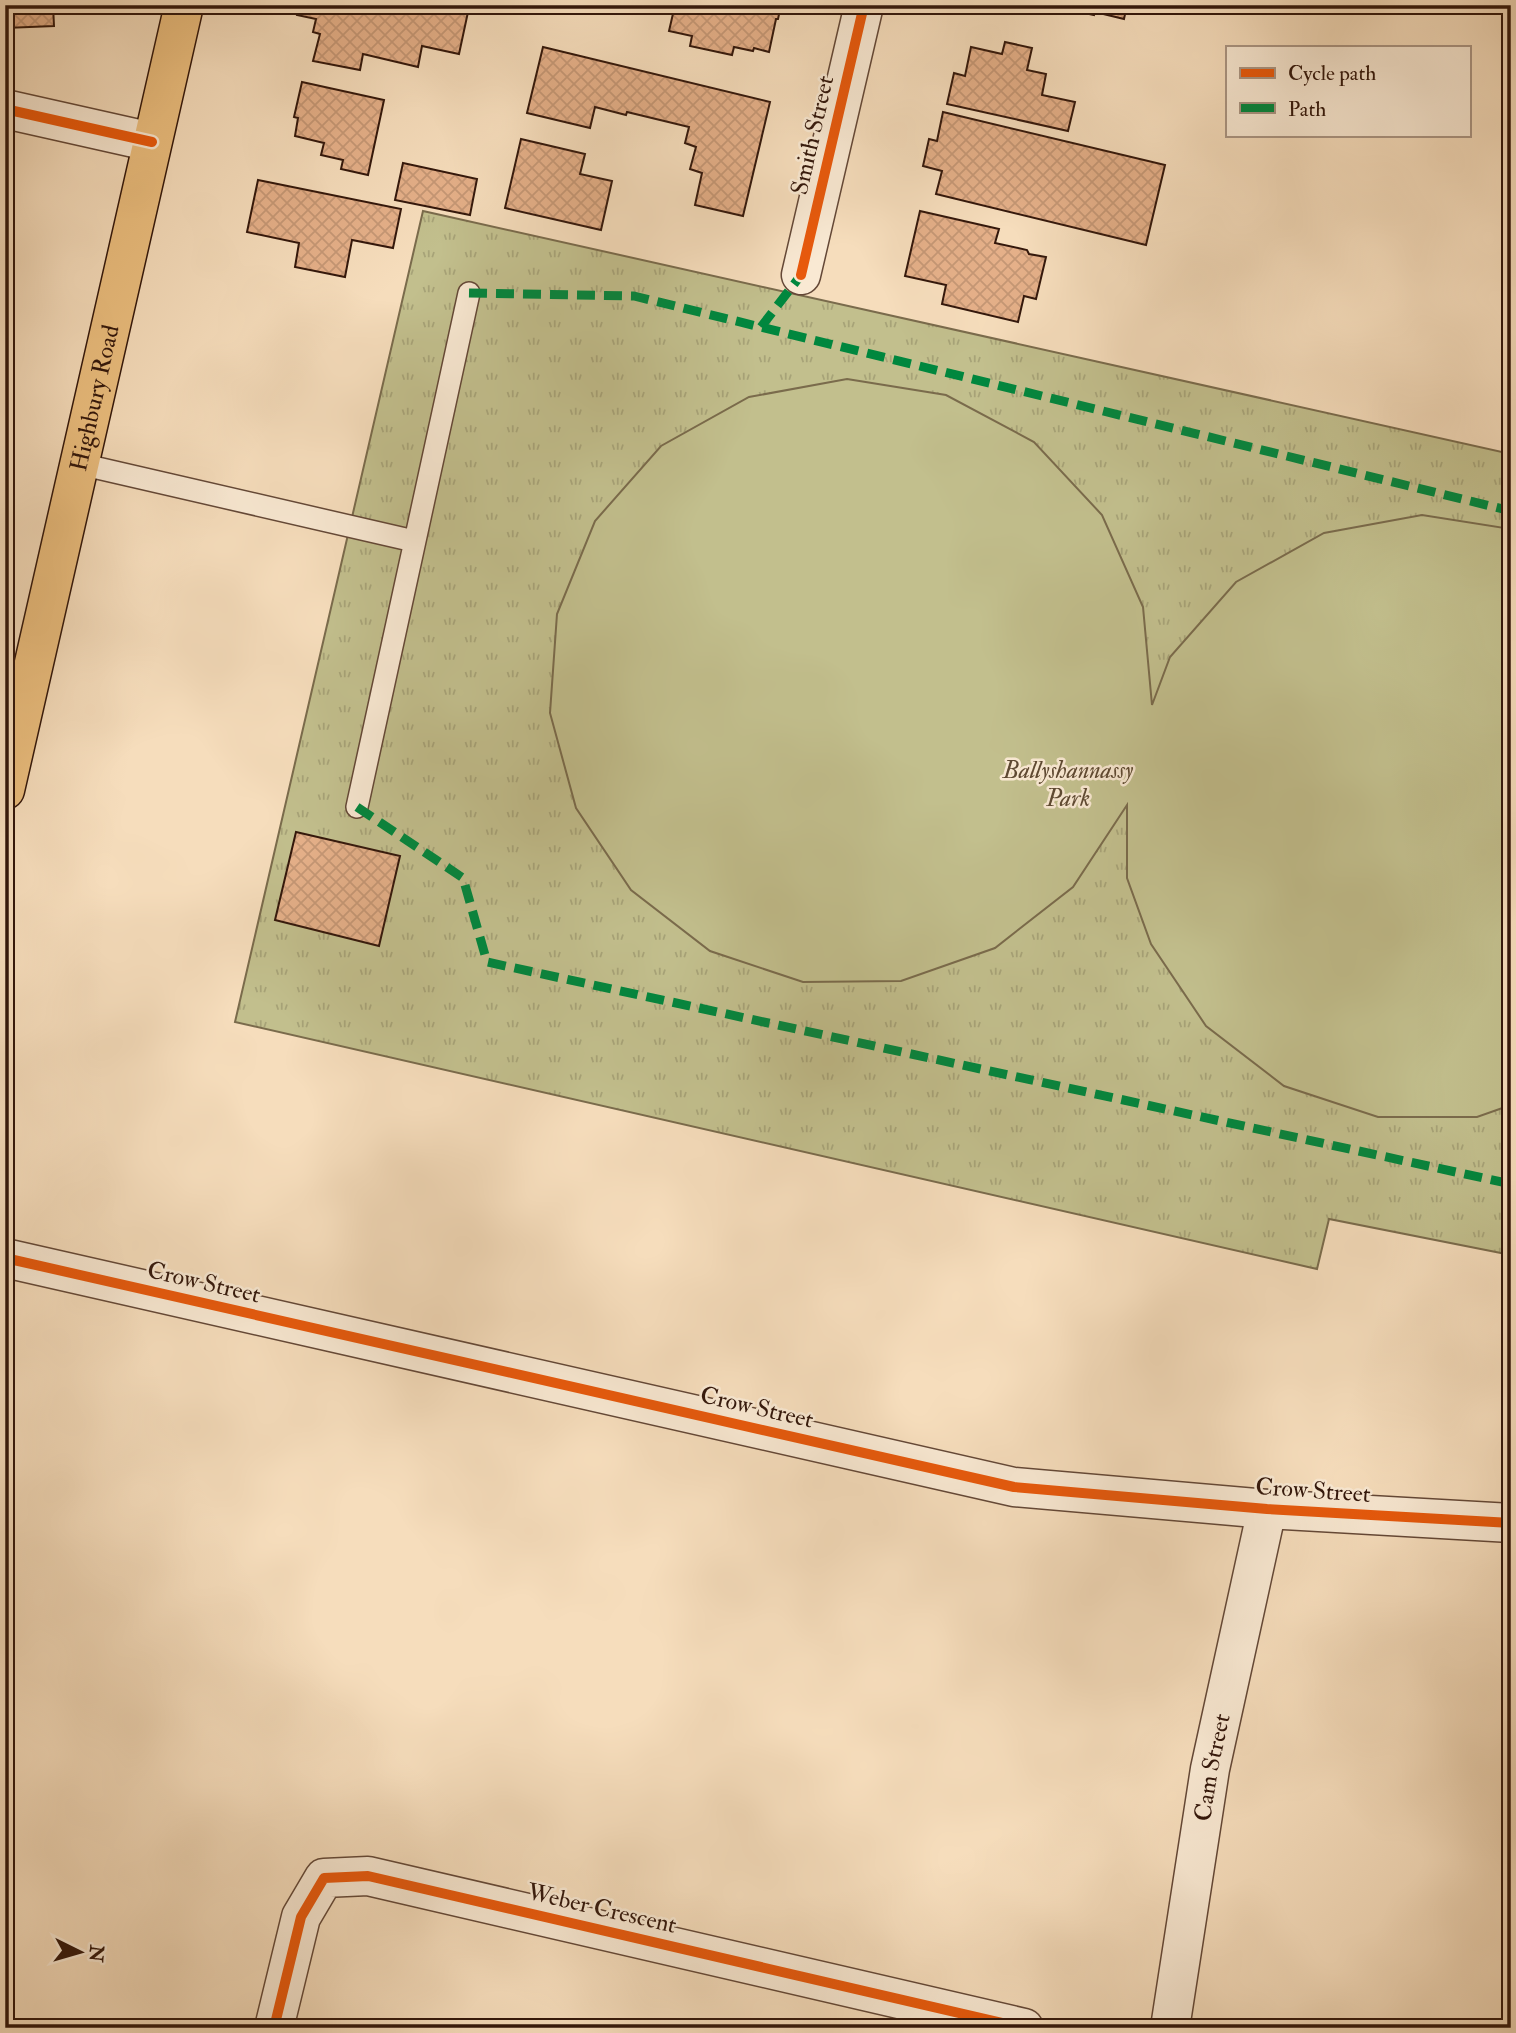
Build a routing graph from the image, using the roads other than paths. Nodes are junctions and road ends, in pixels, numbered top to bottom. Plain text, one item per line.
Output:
1 (184, 5) edge
2 (863, 5) edge
3 (5, 109) edge
4 (152, 142) junction
5 (802, 275) dead end
6 (469, 293) dead end
7 (79, 464) junction
8 (414, 541) junction
9 (5, 790) edge
10 (357, 807) dead end
11 (5, 1258) edge
12 (1267, 1509) junction
13 (1511, 1523) edge
14 (274, 2028) edge
15 (1024, 2028) edge
16 (1170, 2028) edge

1 - 4 main road, Highbury Road
2 - 5 street, Smith Street
3 - 4 street
4 - 7 main road, Highbury Road
6 - 8 lane
7 - 8 lane
7 - 9 main road, Highbury Road
8 - 10 lane
11 - 12 street, Crow Street
12 - 13 street, Crow Street
12 - 16 street, Cam Street
14 - 15 street, Weber Crescent

